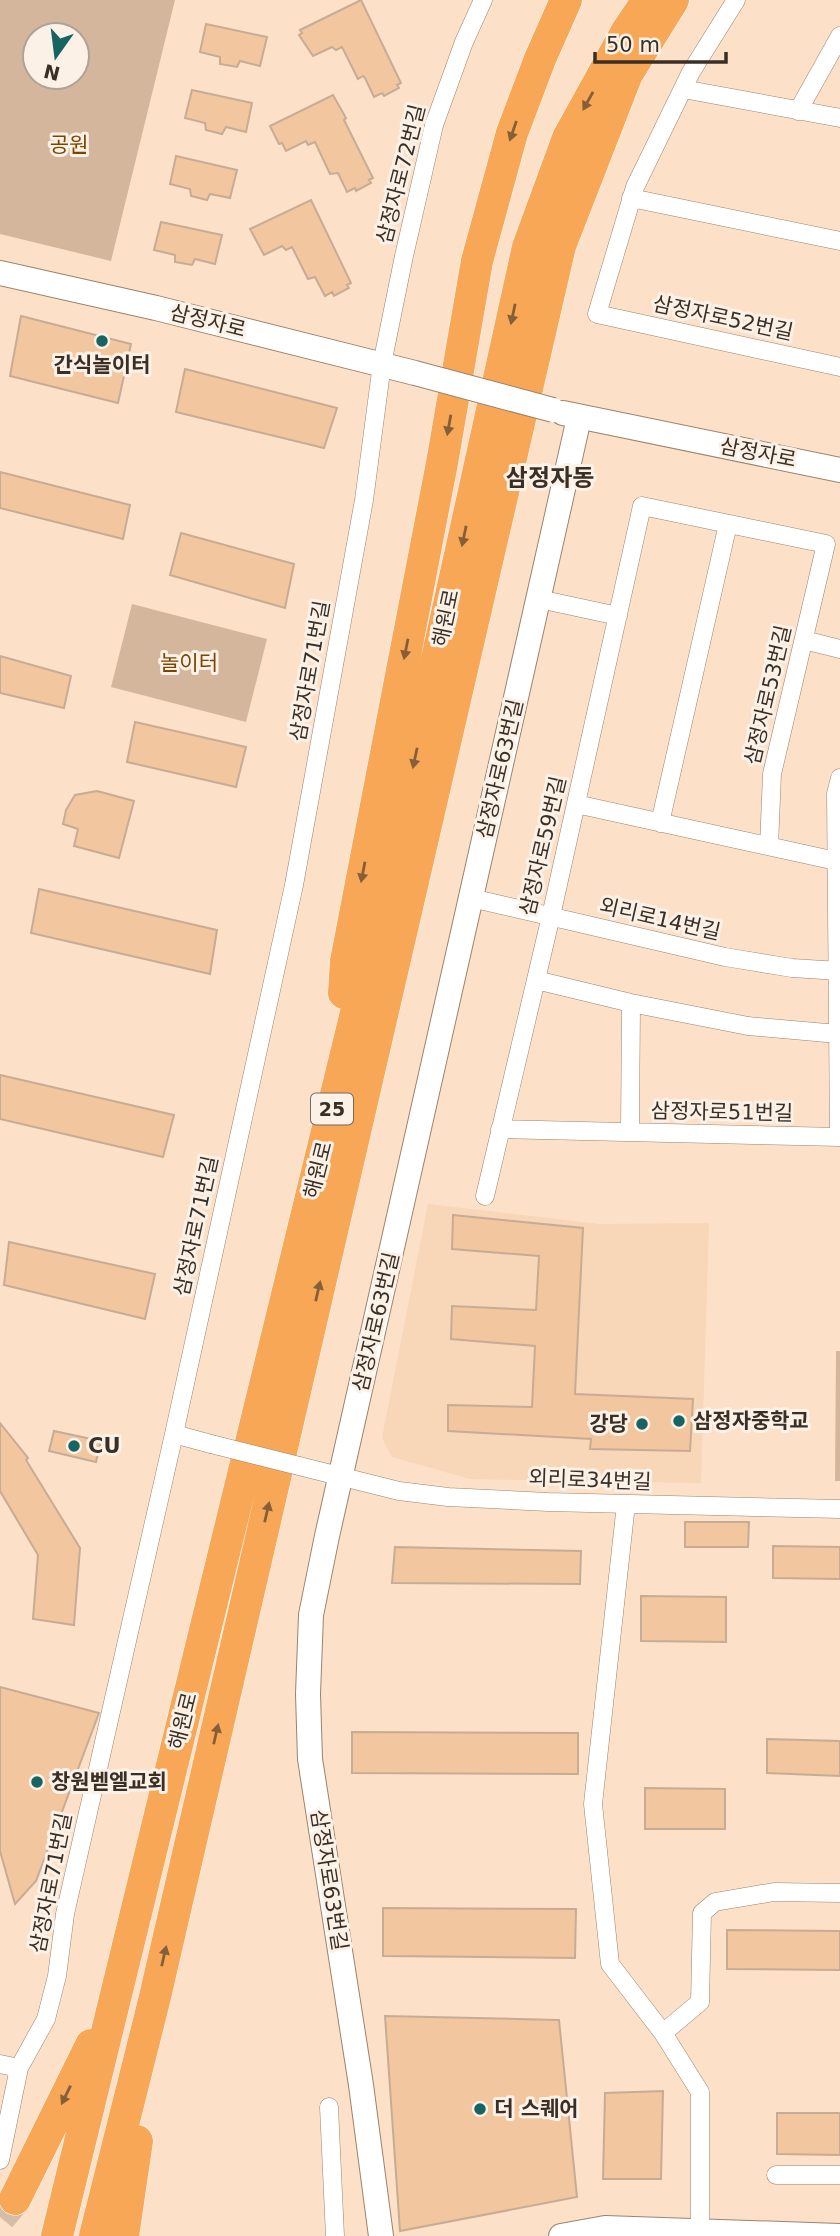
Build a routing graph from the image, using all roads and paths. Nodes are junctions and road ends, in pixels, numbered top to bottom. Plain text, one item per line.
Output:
1 (483, 0) edge
2 (566, 0) edge
3 (648, 0) edge
4 (673, 0) edge
5 (736, 0) edge
6 (840, 36) edge
7 (683, 89) junction
8 (798, 111) junction
9 (840, 118) edge
10 (631, 198) junction
11 (840, 241) edge
12 (0, 273) edge
13 (382, 365) junction
14 (840, 367) edge
15 (579, 418) junction
16 (840, 470) edge
17 (642, 506) joint
18 (728, 524) junction
19 (539, 599) junction
20 (618, 616) junction
21 (804, 640) junction
22 (840, 649) edge
23 (840, 778) edge
24 (576, 804) junction
25 (660, 823) junction
26 (769, 846) junction
27 (836, 861) junction
28 (471, 898) junction
29 (551, 916) junction
30 (839, 971) edge
31 (536, 980) junction
32 (631, 1003) junction
33 (838, 1034) junction
34 (338, 1088) junction
35 (500, 1129) junction
36 (630, 1132) junction
37 (839, 1137) edge
38 (485, 1196) dead end
39 (174, 1434) junction
40 (341, 1477) junction
41 (626, 1504) junction
42 (840, 1508) edge
43 (840, 1893) edge
44 (118, 1990) junction
45 (154, 2001) junction
46 (663, 2033) junction
47 (0, 2064) edge
48 (19, 2068) junction
49 (329, 2107) dead end
50 (0, 2160) edge
51 (776, 2175) dead end
52 (840, 2175) edge
53 (15, 2199) tunnel mouth
54 (700, 2231) junction
55 (57, 2236) edge
56 (95, 2236) edge
57 (123, 2236) edge
58 (335, 2236) edge
59 (381, 2236) edge
60 (561, 2236) edge
61 (840, 2236) edge

1 - 13 street, 삼정자로72번길
2 -> 34 highway
3 -> 34 highway, 해원로 / 25
45 -> 4 highway, 해원로 / 25
5 - 7 street
6 - 8 street
7 - 8 street
7 - 10 street
8 - 9 street
10 - 11 street
10 - 14 street, 삼정자로52번길
12 - 13 street, 삼정자로
13 - 15 street, 삼정자로, bridge
13 - 39 street, 삼정자로71번길
15 - 16 street, 삼정자로
15 - 19 street, 삼정자로63번길
17 - 18 street, 삼정자로53번길
17 - 20 street, 삼정자로59번길
18 - 21 street, 삼정자로53번길
18 - 25 street
19 - 20 street
19 - 28 street, 삼정자로63번길
20 - 24 street, 삼정자로59번길
21 - 22 street
21 - 26 street, 삼정자로53번길
23 - 27 street, 삼정자로51번길
24 - 25 street
24 - 29 street, 삼정자로59번길
25 - 26 street
26 - 27 street
27 - 30 street, 삼정자로51번길
28 - 29 street, 외리로14번길
28 - 40 street, 삼정자로63번길
29 - 30 street, 외리로14번길
29 - 31 street, 삼정자로59번길
30 - 33 street, 삼정자로51번길
31 - 32 street
31 - 35 street, 삼정자로59번길
32 - 33 street
32 - 36 street
33 - 37 street, 삼정자로51번길
34 - 44 highway, 해원로 / 25
35 - 36 street, 삼정자로51번길
35 - 38 street, 삼정자로59번길
36 - 37 street, 삼정자로51번길
39 - 40 street, 외리로34번길, bridge
39 - 48 street, 삼정자로71번길
40 - 41 street, 외리로34번길
40 - 59 street, 삼정자로63번길
41 - 42 street, 외리로34번길
41 - 46 street
43 - 46 street
44 -> 53 highway
44 - 55 highway, 해원로 / 25
45 - 56 highway, 해원로 / 25
45 - 57 highway
46 - 54 street
47 - 48 street
48 - 50 street, 삼정자로71번길
49 - 58 street
51 - 52 street
54 - 60 street
54 - 61 street

